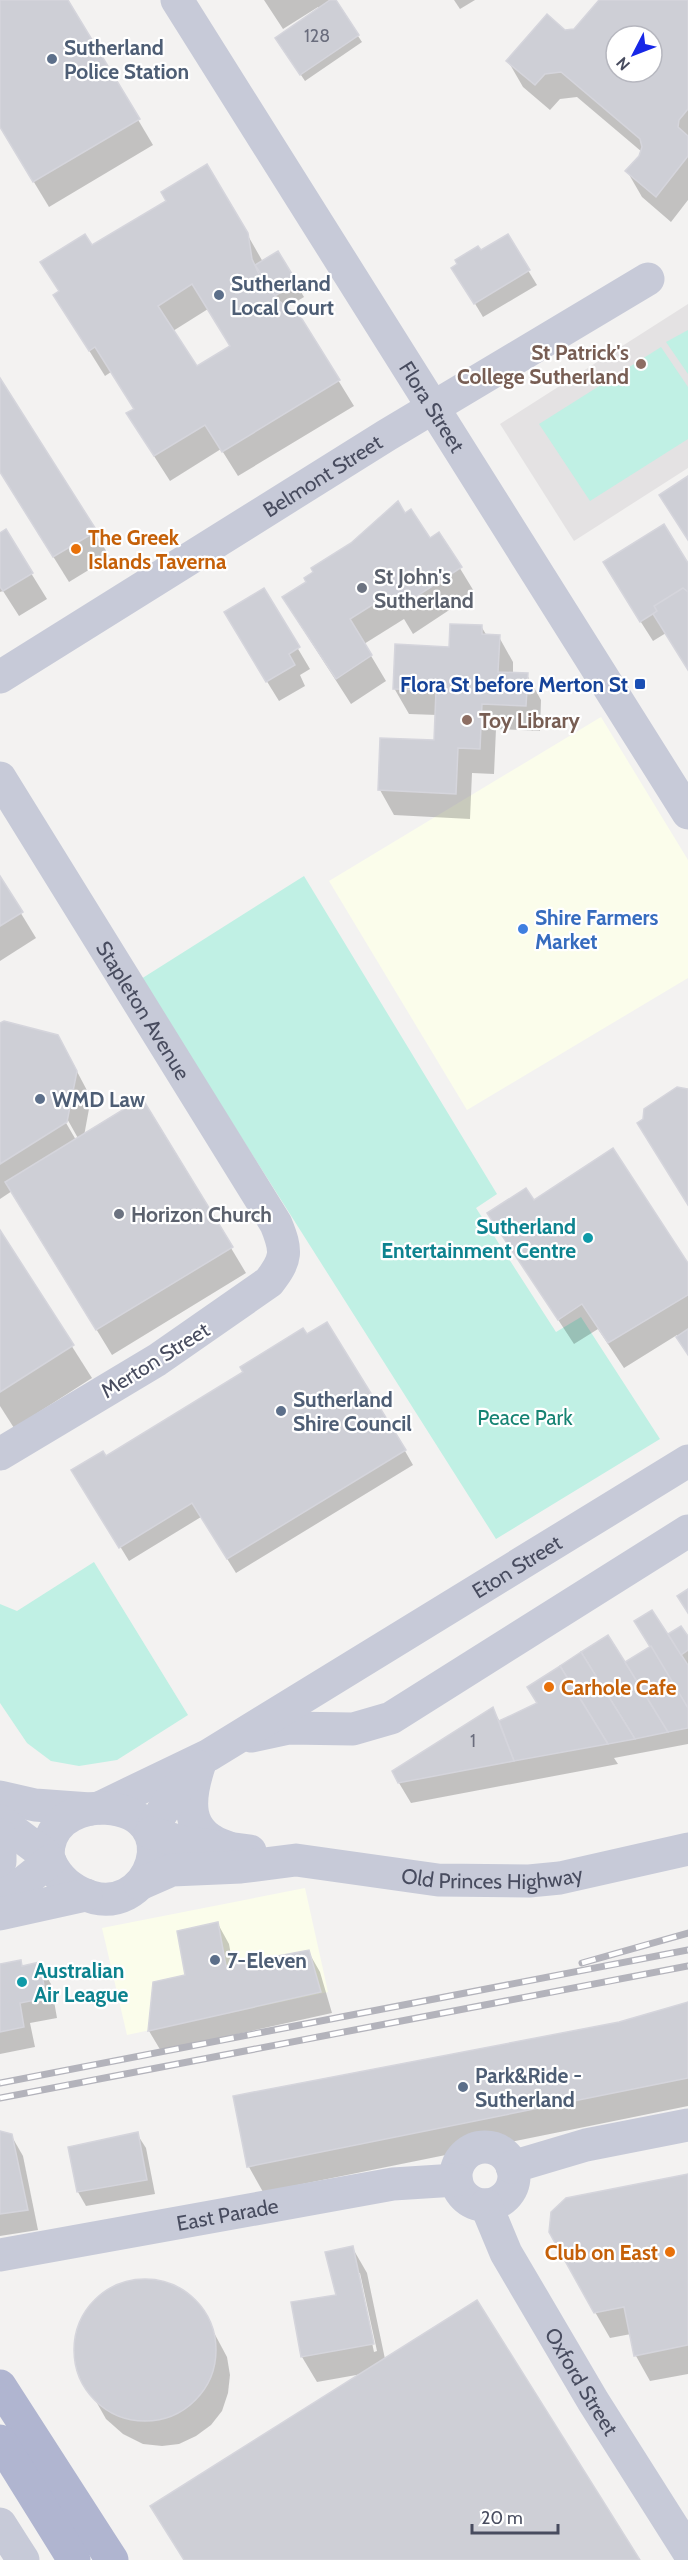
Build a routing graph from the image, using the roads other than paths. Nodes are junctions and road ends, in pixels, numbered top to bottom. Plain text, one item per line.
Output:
1 (177, 0) edge
2 (648, 279) dead end
3 (433, 410) junction
4 (0, 677) edge
5 (0, 778) edge
6 (688, 813) edge
7 (285, 1245) joint
8 (0, 1454) edge
9 (688, 1461) edge
10 (688, 1531) edge
11 (345, 1671) junction
12 (372, 1725) junction
13 (213, 1753) junction
14 (0, 1797) edge
15 (96, 1809) junction
16 (0, 1821) edge
17 (150, 1832) junction
18 (0, 1834) edge
19 (235, 1848) junction
20 (688, 1849) edge
21 (49, 1859) junction
22 (296, 1860) junction
23 (0, 1862) edge
24 (140, 1884) junction
25 (86, 1895) junction
26 (0, 1896) edge
27 (0, 1914) edge
28 (688, 2125) edge
29 (512, 2167) junction
30 (456, 2180) junction
31 (486, 2205) junction
32 (0, 2255) edge
33 (0, 2386) edge
34 (0, 2441) edge
35 (0, 2524) edge
36 (688, 2551) edge
37 (23, 2560) edge
38 (74, 2560) edge
39 (112, 2560) edge

1 - 3 street, Flora Street
2 - 3 street, Belmont Street
3 - 4 street, Belmont Street
3 - 6 street, Flora Street
5 - 7 street, Stapleton Avenue
7 - 8 street, Merton Street
9 - 11 street, Eton Street
10 - 12 street, Eton Street
11 - 12 street
11 - 13 street, Eton Street
12 - 13 street, Eton Street
13 - 15 street, Eton Street
13 - 17 street, Eton Street
13 - 19 street
14 - 15 street
15 - 17 street
15 - 21 street
16 - 21 street
17 - 19 street, Old Princes Highway
17 - 24 street
18 - 23 street
19 - 22 street, Old Princes Highway
20 - 22 street, Old Princes Highway
21 - 25 street
21 - 26 street
22 - 24 street, Old Princes Highway
24 - 25 street
25 - 27 street
28 - 29 street
29 - 30 street
29 - 31 street
30 - 31 street
30 - 32 street, East Parade
31 - 36 street, Oxford Street
33 - 39 main road
34 - 38 main road
35 - 37 street

